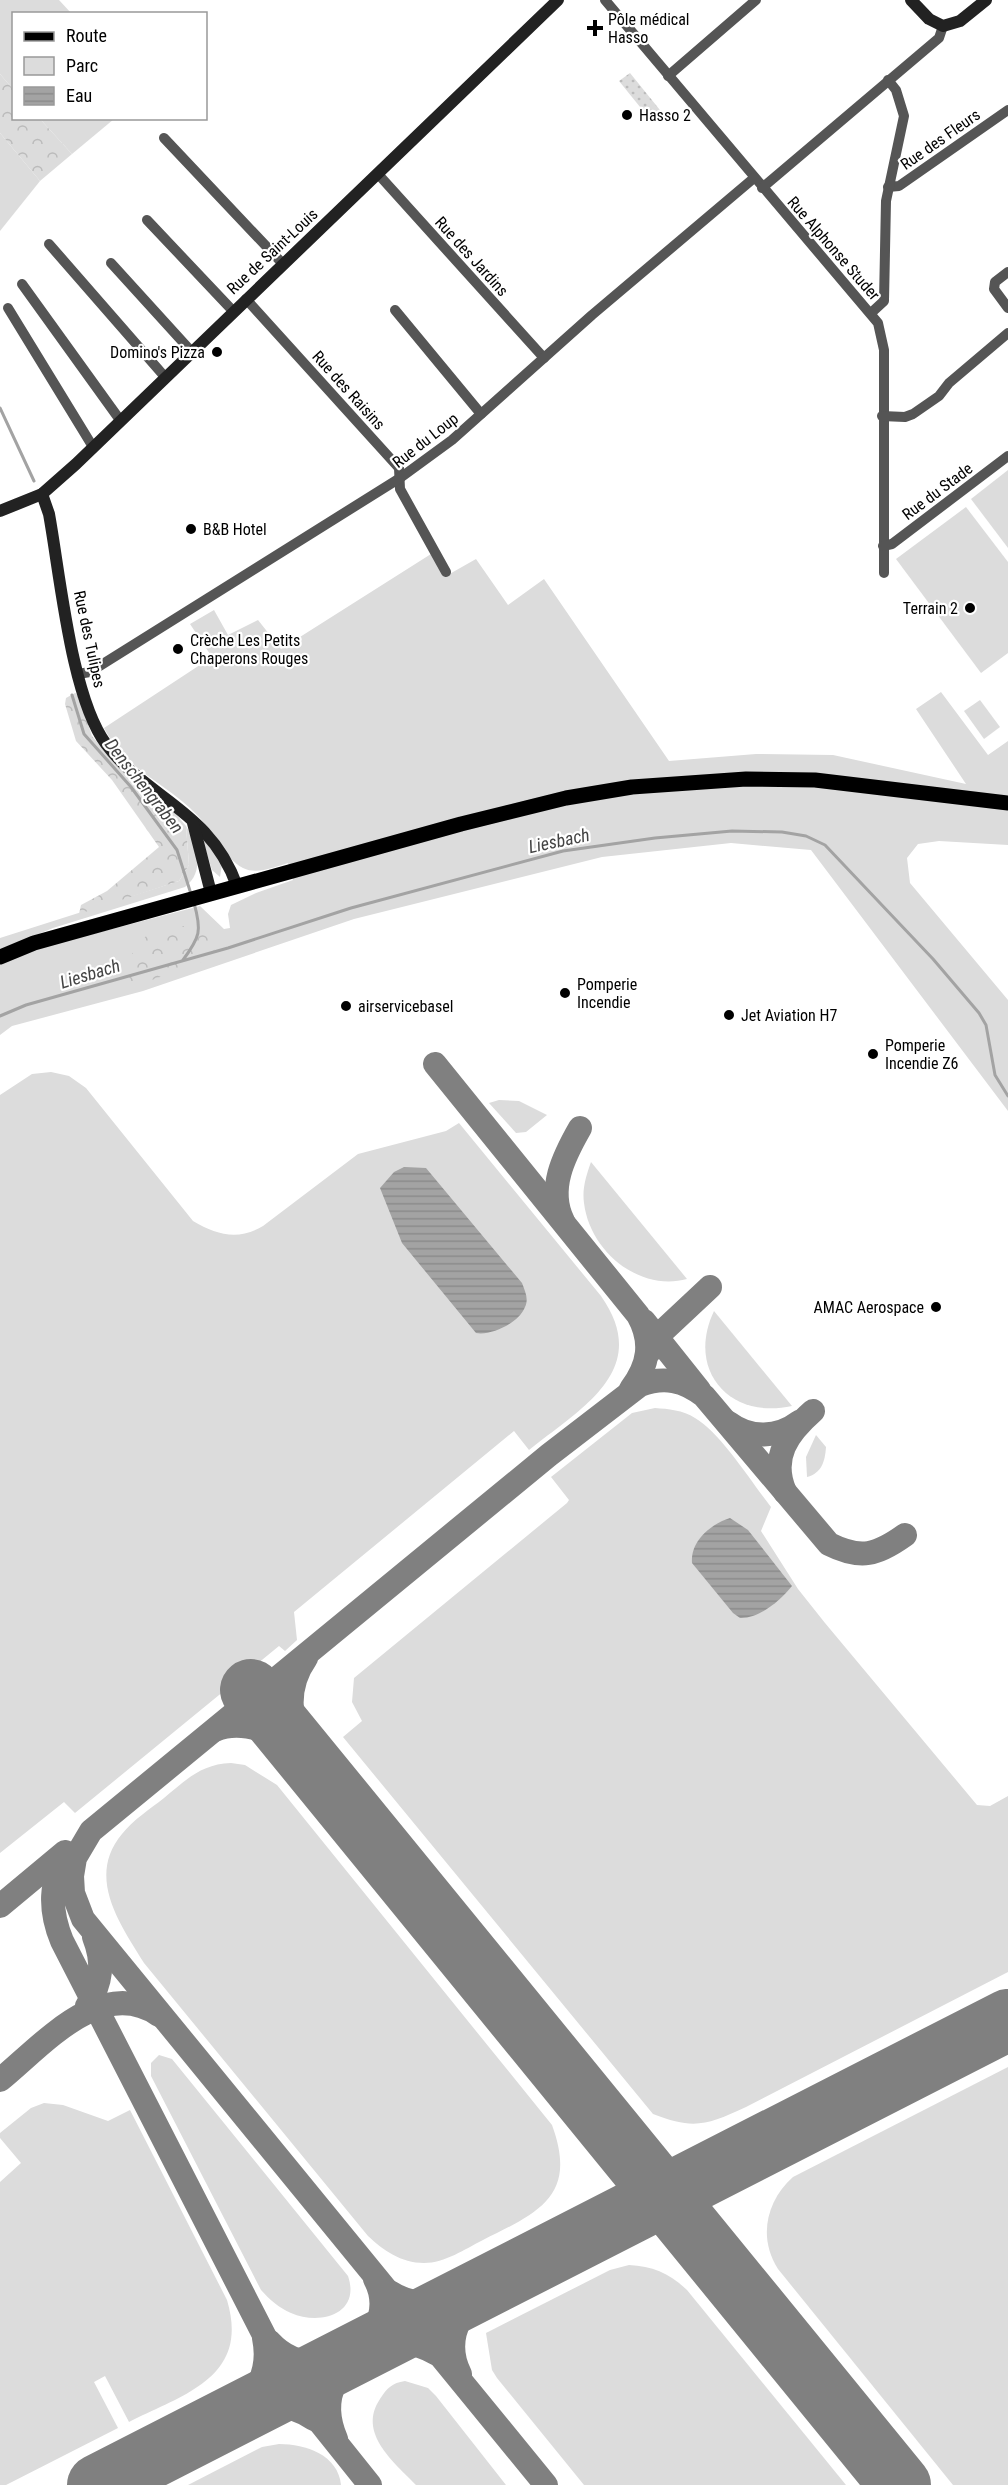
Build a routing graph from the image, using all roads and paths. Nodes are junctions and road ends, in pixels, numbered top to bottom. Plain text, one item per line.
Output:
1 (558, 0) edge
2 (605, 0) edge
3 (756, 0) edge
4 (910, 0) edge
5 (986, 0) edge
6 (943, 26) junction
7 (668, 76) junction
8 (888, 80) junction
9 (1008, 110) edge
10 (164, 138) dead end
11 (378, 174) junction
12 (754, 178) junction
13 (888, 187) junction
14 (762, 188) junction
15 (147, 220) dead end
16 (49, 244) dead end
17 (111, 263) dead end
18 (283, 264) junction
19 (1008, 272) edge
20 (22, 284) dead end
21 (246, 299) junction
22 (8, 308) dead end
23 (1008, 308) edge
24 (396, 310) dead end
25 (233, 311) junction
26 (871, 313) junction
27 (1008, 333) edge
28 (191, 351) junction
29 (544, 358) junction
30 (165, 377) junction
31 (481, 414) junction
32 (882, 416) junction
33 (120, 420) junction
34 (93, 447) junction
35 (1008, 456) edge
36 (400, 478) junction
37 (42, 494) junction
38 (0, 511) edge
39 (883, 546) junction
40 (446, 572) dead end
41 (884, 573) dead end
42 (78, 674) junction
43 (1008, 803) edge
44 (193, 822) junction
45 (237, 886) junction
46 (206, 894) junction
47 (0, 957) edge

1 - 11 main road, Rue de Saint-Louis
2 - 7 street, Rue Alphonse Studer
3 - 7 street
4 - 6 main road
5 - 6 main road
6 - 8 street
7 - 12 street, Rue Alphonse Studer
8 - 13 street
8 - 14 street
9 - 13 street, Rue des Fleurs
10 - 18 street
11 - 18 main road, Rue de Saint-Louis
11 - 29 street, Rue des Jardins
12 - 14 street, Rue Alphonse Studer
12 - 29 street, Rue du Loup
13 - 26 street
14 - 26 street, Rue Alphonse Studer
15 - 25 street
16 - 30 street
17 - 28 street
18 - 21 main road, Rue de Saint-Louis
19 - 23 street
20 - 33 street
21 - 25 main road, Rue de Saint-Louis
21 - 36 street, Rue des Raisins
22 - 34 street
24 - 31 street
25 - 28 main road, Rue de Saint-Louis
26 - 32 street, Rue Alphonse Studer
27 - 32 street
28 - 30 main road, Rue de Saint-Louis
29 - 31 street, Rue du Loup
30 - 33 main road, Rue de Saint-Louis
31 - 36 street, Rue du Loup
32 - 39 street, Rue Alphonse Studer
33 - 34 main road, Rue de Saint-Louis
34 - 37 main road, Rue de Saint-Louis
35 - 39 street, Rue du Stade
36 - 40 street, Rue des Raisins
36 - 42 street, Rue du Loup
37 - 38 main road, Rue de Saint-Louis
37 - 42 main road, Rue des Tulipes
39 - 41 street, Rue Alphonse Studer
42 - 44 main road, Rue des Tulipes
43 - 45 main road
44 - 45 main road, Rue des Tulipes
44 - 46 main road
45 - 46 main road
46 - 47 main road

